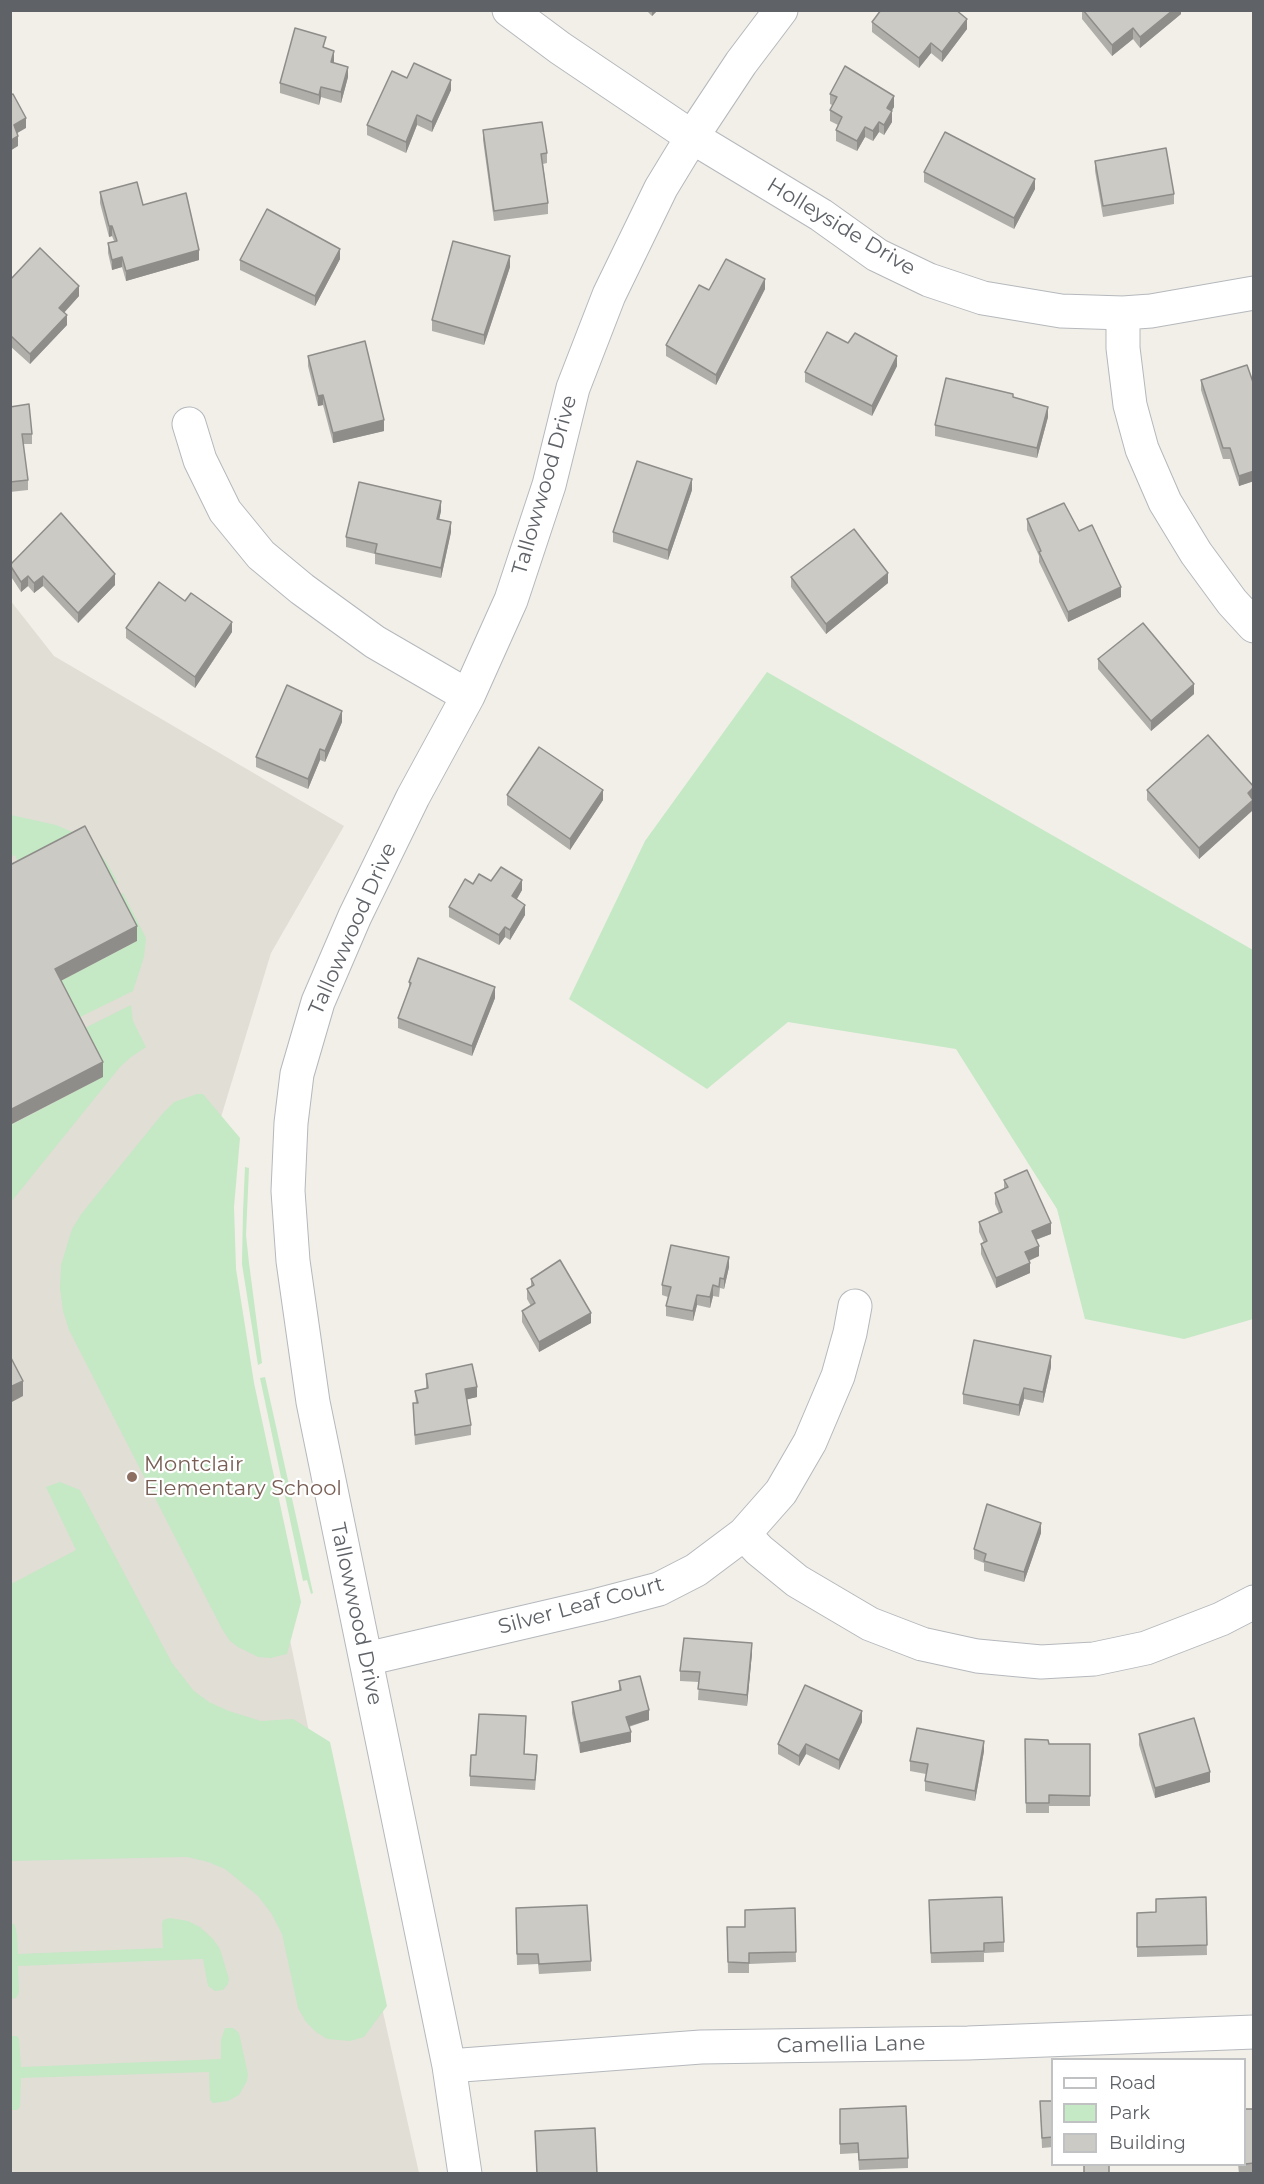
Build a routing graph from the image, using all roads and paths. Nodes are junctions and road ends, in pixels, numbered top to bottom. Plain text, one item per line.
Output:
1 (508, 10) edge
2 (781, 10) edge
3 (692, 137) junction
4 (1254, 293) edge
5 (1123, 313) junction
6 (189, 424) dead end
7 (1254, 626) edge
8 (468, 696) junction
9 (855, 1306) dead end
10 (744, 1534) junction
11 (1254, 1602) edge
12 (366, 1659) junction
13 (1254, 2032) edge
14 (449, 2066) junction
15 (465, 2174) edge

1 - 3 street, Holleyside Drive
2 - 3 street, Tallowwood Drive
3 - 5 street, Holleyside Drive
3 - 8 street, Tallowwood Drive
4 - 5 street, Holleyside Drive
5 - 7 street
6 - 8 street
8 - 12 street, Tallowwood Drive
9 - 10 street, Silver Leaf Court
10 - 11 street
10 - 12 street, Silver Leaf Court
12 - 14 street, Tallowwood Drive
13 - 14 street, Camellia Lane
14 - 15 street, Tallowwood Drive

